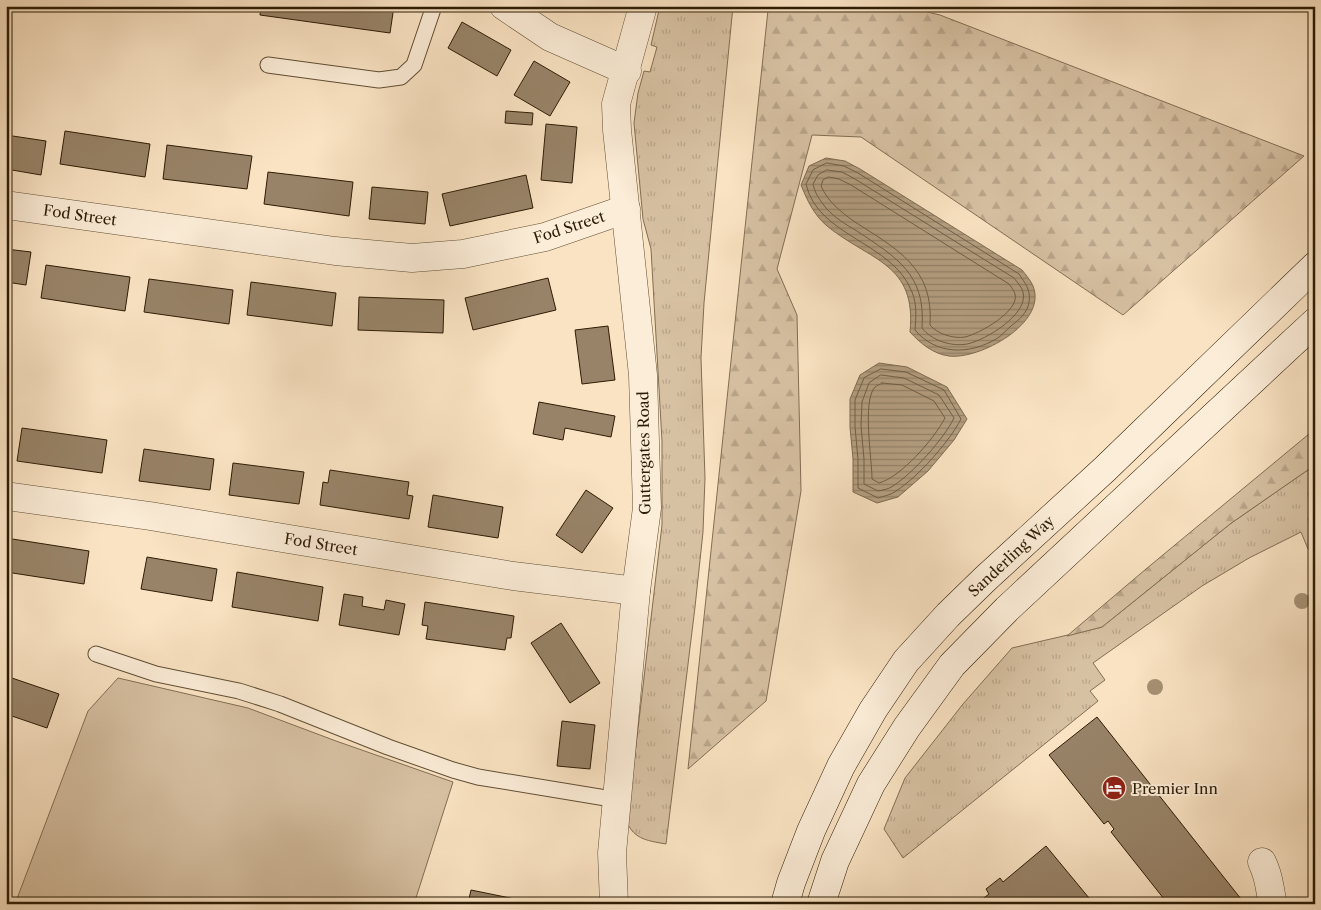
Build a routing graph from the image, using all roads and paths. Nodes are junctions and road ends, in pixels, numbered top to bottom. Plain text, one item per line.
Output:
1 (434, 6) edge
2 (504, 6) edge
3 (643, 6) edge
4 (268, 65) dead end
5 (626, 71) junction
6 (6, 205) edge
7 (626, 209) junction
8 (1315, 266) edge
9 (1315, 322) edge
10 (6, 496) edge
11 (636, 590) junction
12 (96, 654) dead end
13 (618, 800) junction
14 (1262, 862) dead end
15 (614, 904) edge
16 (785, 904) edge
17 (821, 904) edge
18 (1273, 904) edge

1 - 4 lane
2 - 5 street
3 - 5 street, Guttergates Road
5 - 7 street, Guttergates Road
6 - 7 street, Fod Street
7 - 11 street, Guttergates Road
8 - 16 street, Sanderling Way
9 - 17 street
10 - 11 street, Fod Street
11 - 13 street, Guttergates Road
12 - 13 lane
13 - 15 street, Guttergates Road
14 - 18 street

